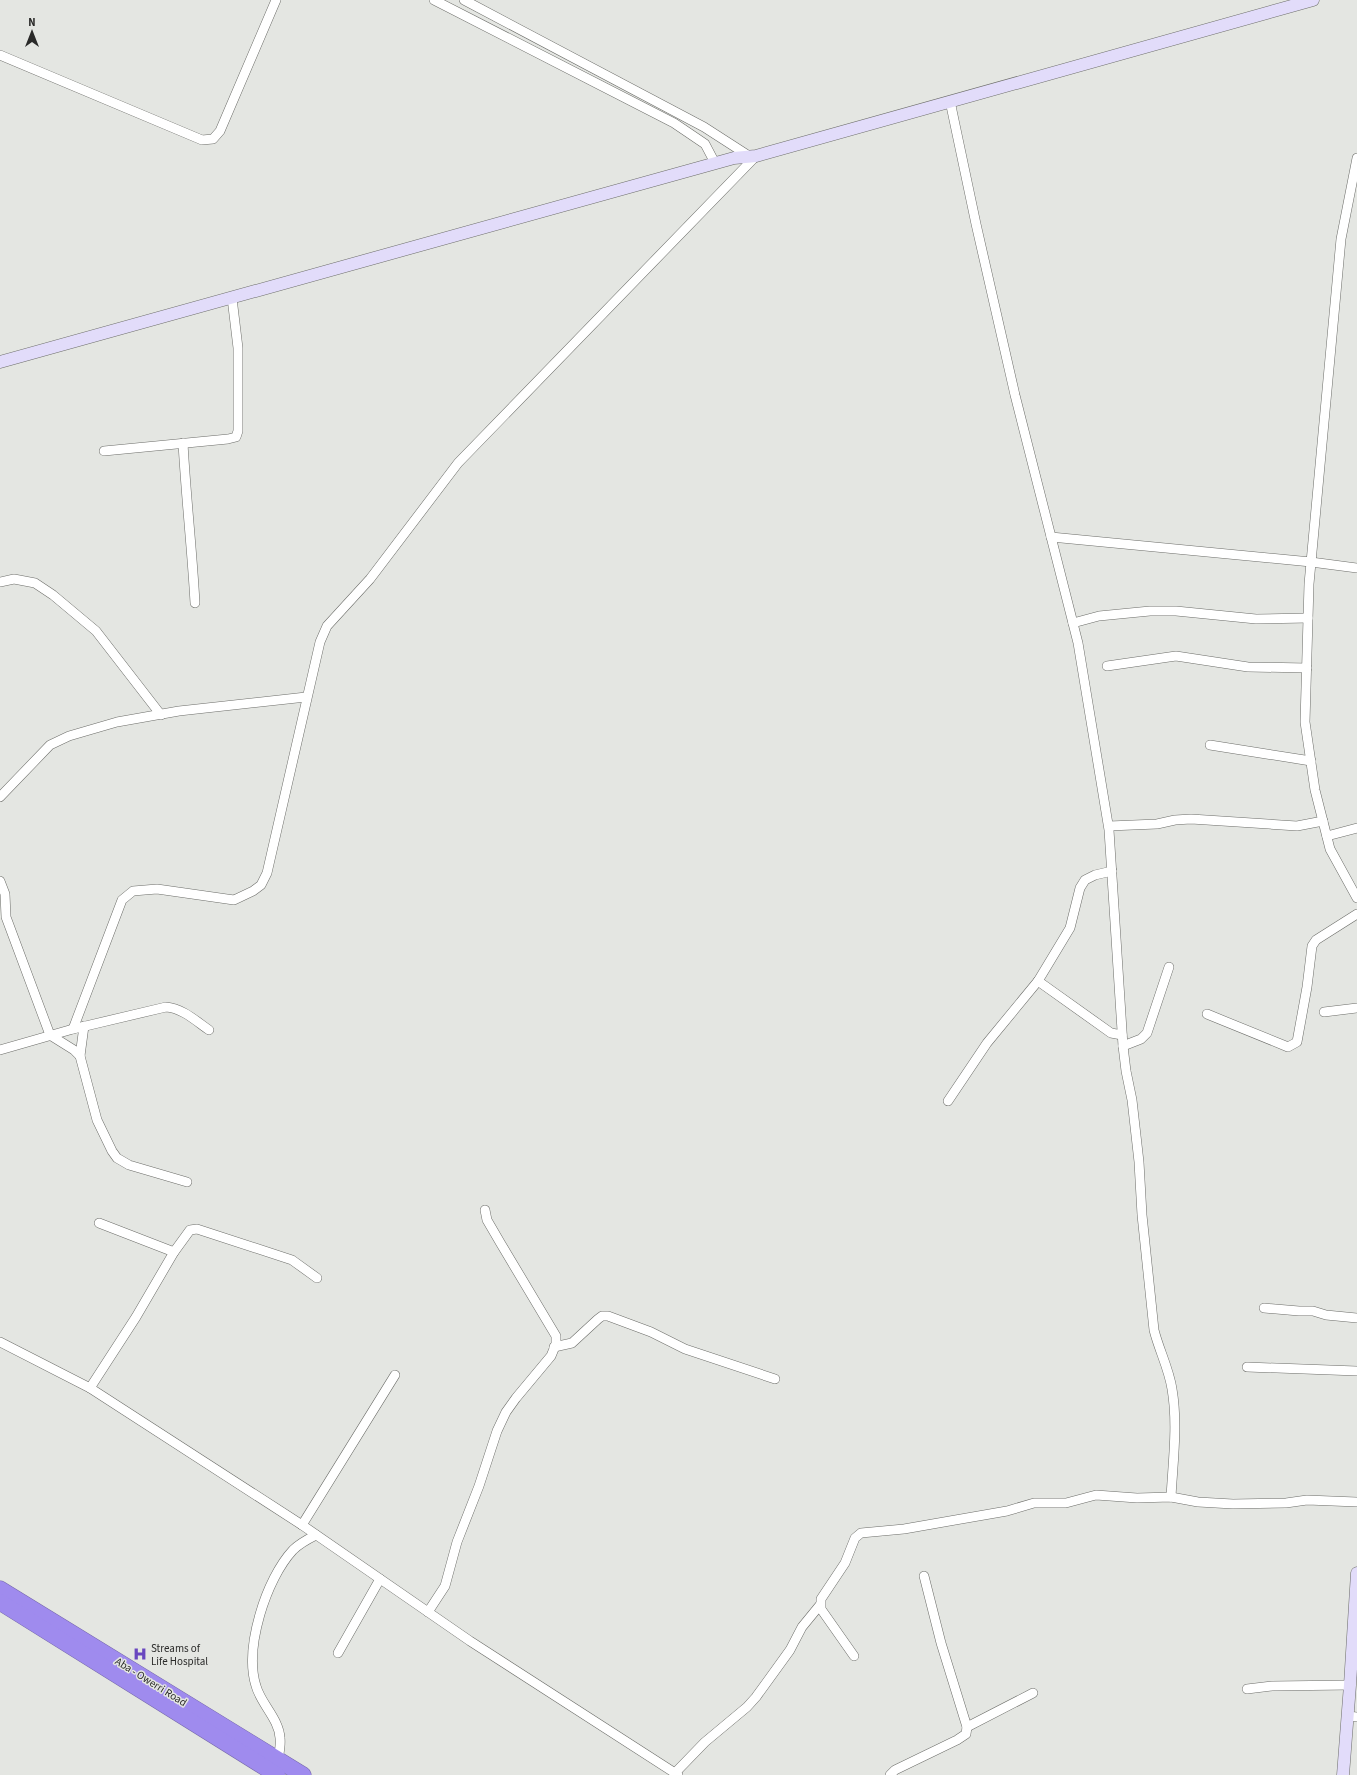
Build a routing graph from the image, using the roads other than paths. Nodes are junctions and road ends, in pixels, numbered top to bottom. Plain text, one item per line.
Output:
1 (276, 0) edge
2 (434, 0) edge
3 (464, 0) edge
4 (1312, 0) edge
5 (0, 56) edge
6 (950, 101) junction
7 (752, 156) junction
8 (1357, 158) edge
9 (715, 163) junction
10 (232, 298) junction
11 (0, 362) edge
12 (183, 443) junction
13 (104, 451) dead end
14 (1051, 537) junction
15 (1311, 562) junction
16 (1357, 568) edge
17 (0, 582) edge
18 (195, 603) dead end
19 (1308, 618) junction
20 (1073, 623) junction
21 (1107, 666) dead end
22 (1306, 668) junction
23 (306, 697) junction
24 (161, 715) junction
25 (1210, 745) dead end
26 (1310, 761) junction
27 (0, 797) edge
28 (1323, 821) junction
29 (1109, 826) junction
30 (1357, 828) edge
31 (1327, 836) junction
32 (1112, 871) junction
33 (0, 881) edge
34 (1357, 898) edge
35 (1357, 914) edge
36 (1169, 967) dead end
37 (1038, 981) junction
38 (1357, 1008) edge
39 (1324, 1012) dead end
40 (1208, 1014) dead end
41 (84, 1026) junction
42 (73, 1029) junction
43 (209, 1030) dead end
44 (50, 1035) junction
45 (1122, 1035) junction
46 (1123, 1046) junction
47 (0, 1050) edge
48 (80, 1056) junction
49 (948, 1101) dead end
50 (187, 1182) dead end
51 (485, 1210) dead end
52 (100, 1223) dead end
53 (174, 1252) junction
54 (317, 1278) dead end
55 (1264, 1308) dead end
56 (1357, 1318) edge
57 (1, 1345) edge
58 (554, 1347) junction
59 (1247, 1367) dead end
60 (1357, 1370) edge
61 (395, 1375) dead end
62 (775, 1379) dead end
63 (90, 1388) junction
64 (1171, 1497) junction
65 (1357, 1502) edge
66 (302, 1525) junction
67 (316, 1535) junction
68 (1357, 1573) edge
69 (924, 1576) dead end
70 (380, 1579) junction
71 (0, 1588) edge
72 (0, 1602) edge
73 (820, 1605) junction
74 (428, 1612) junction
75 (1356, 1612) edge
76 (338, 1653) dead end
77 (854, 1656) dead end
78 (1350, 1685) junction
79 (1247, 1689) dead end
80 (1033, 1693) dead end
81 (1352, 1716) edge
82 (967, 1727) junction
83 (277, 1767) edge
84 (676, 1774) edge
85 (303, 1775) edge
86 (890, 1775) edge
87 (1342, 1775) edge

1 - 5 street
2 - 9 street
3 - 7 street
4 - 6 main road
6 - 7 main road
6 - 14 street
7 - 9 main road
7 - 23 street
8 - 15 street
9 - 10 main road
10 - 11 main road
10 - 12 street
12 - 13 street
12 - 18 street
14 - 15 street
14 - 20 street
15 - 16 street
15 - 19 street
17 - 24 street
19 - 20 street
19 - 22 street
20 - 29 street
21 - 22 street
22 - 26 street
23 - 24 street
23 - 42 street
24 - 27 street
25 - 26 street
26 - 28 street
28 - 29 street
28 - 31 street
29 - 32 street
30 - 31 street
31 - 34 street
32 - 37 street
32 - 45 street
33 - 44 street
35 - 40 street
36 - 46 street
37 - 45 street
37 - 49 street
38 - 39 street
41 - 42 street
41 - 43 street
41 - 48 street
42 - 44 street
44 - 47 street
44 - 48 street
45 - 46 street
46 - 64 street
48 - 50 street
51 - 58 street
52 - 53 street
53 - 54 street
53 - 63 street
55 - 56 street
57 - 63 street
58 - 62 street
58 - 74 street
59 - 60 street
61 - 66 street
63 - 66 street
64 - 65 street
64 - 73 street
66 - 67 street
67 - 70 street
67 - 83 street
68 - 75 main road
69 - 82 street
70 - 74 street
70 - 76 street
71 - 83 highway, Aba - Owerri Road
72 - 83 highway, Aba - Owerri Road
73 - 77 street
73 - 84 street
74 - 84 street
75 - 78 main road
78 - 79 street
78 - 81 main road
80 - 82 street
81 - 87 main road
82 - 86 street
83 - 85 highway, Aba - Owerri Road

